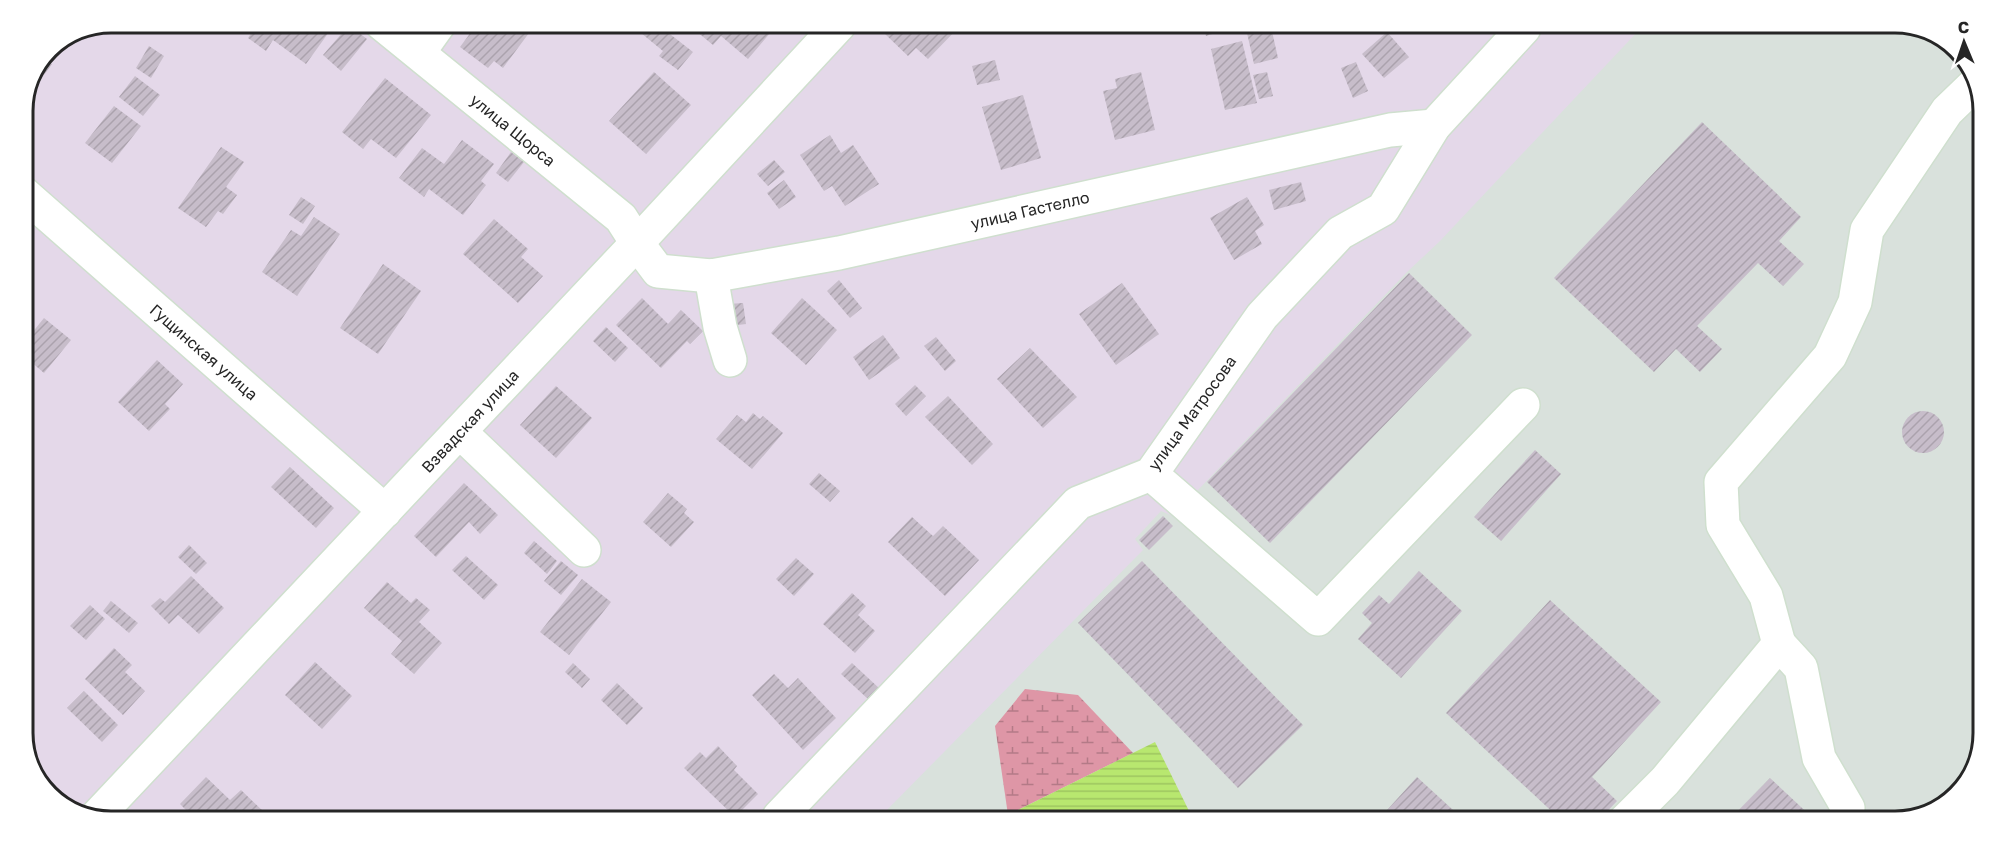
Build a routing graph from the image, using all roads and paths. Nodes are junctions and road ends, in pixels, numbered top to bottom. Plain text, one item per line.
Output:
1 (393, 33) edge
2 (433, 33) edge
3 (832, 33) edge
4 (1519, 33) edge
5 (419, 52) junction
6 (1969, 89) edge
7 (1434, 126) junction
8 (33, 202) edge
9 (637, 243) junction
10 (711, 276) junction
11 (730, 360) dead end
12 (1523, 405) dead end
13 (460, 432) junction
14 (1151, 474) junction
15 (385, 512) junction
16 (584, 550) dead end
17 (1779, 644) junction
18 (1848, 808) dead end
19 (102, 810) edge
20 (786, 811) edge
21 (1634, 811) edge

1 - 5 street, улица Щорса
2 - 5 street
3 - 9 street, Взвадская улица
4 - 7 street, улица Матросова
5 - 9 street, улица Щорса
6 - 17 street
7 - 10 street, улица Гастелло
7 - 14 street, улица Матросова
8 - 15 street, Гущинская улица
9 - 10 street, улица Гастелло
9 - 13 street, Взвадская улица
10 - 11 street
12 - 14 street
13 - 15 street, Взвадская улица
13 - 16 street
14 - 20 street, улица Матросова
15 - 19 street, Взвадская улица
17 - 18 street
17 - 21 street

